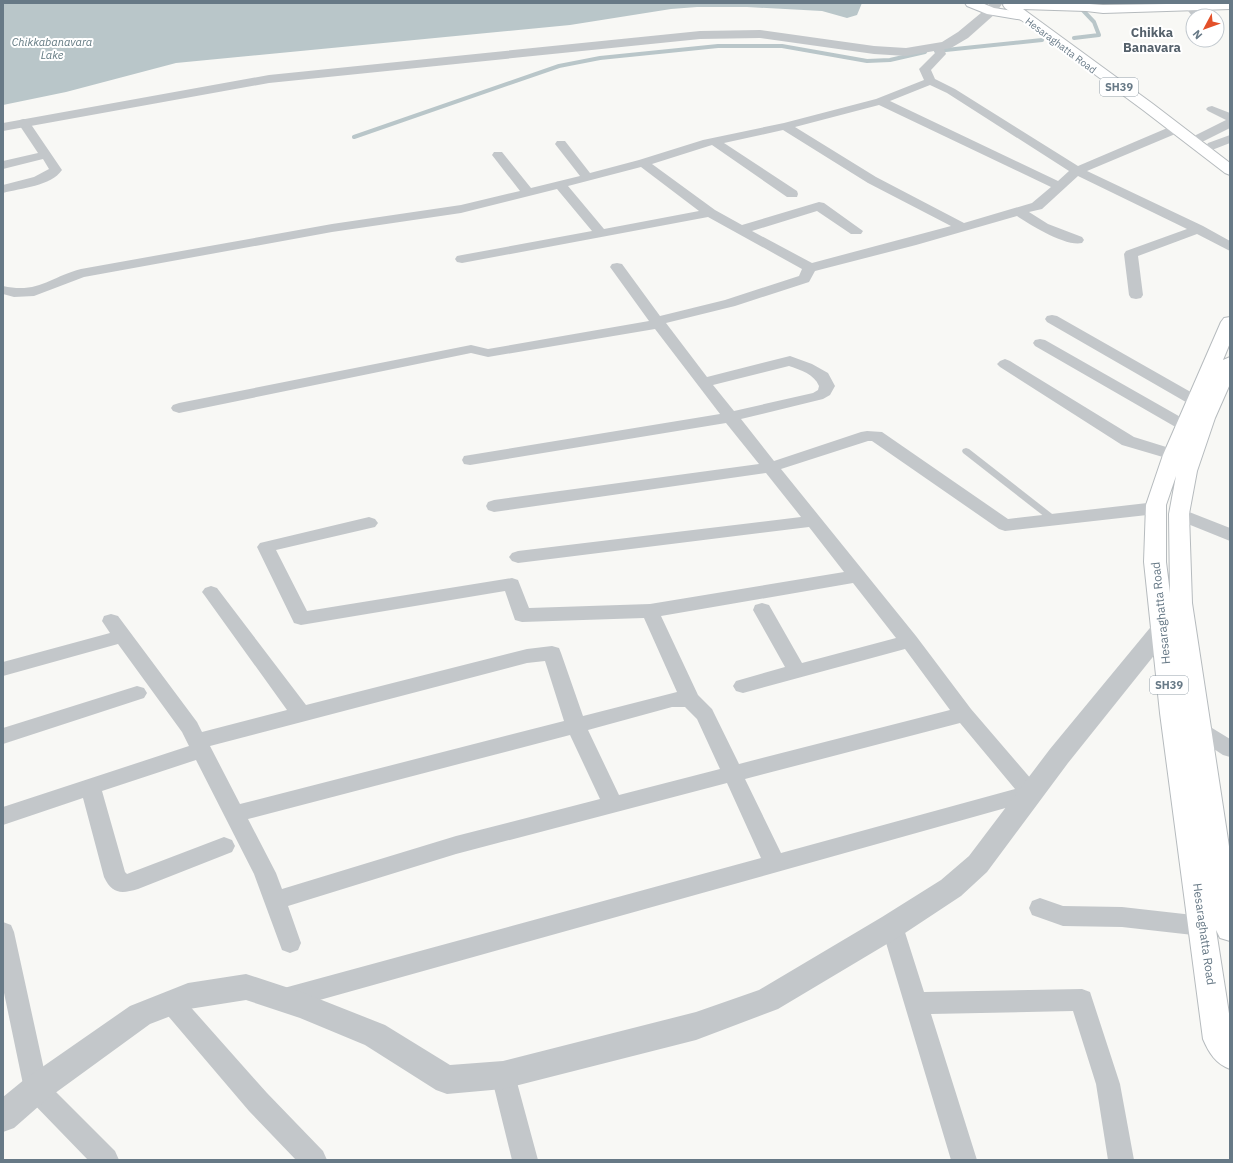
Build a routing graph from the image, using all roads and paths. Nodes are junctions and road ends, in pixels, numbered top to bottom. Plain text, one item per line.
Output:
1 (971, 3) edge
2 (999, 5) edge
3 (1230, 5) edge
4 (1189, 6) joint
5 (1027, 7) edge
6 (1086, 9) edge
7 (1040, 16) junction
8 (939, 49) junction
9 (930, 80) junction
10 (880, 101) junction
11 (1212, 109) dead end
12 (1230, 118) edge
13 (24, 123) junction
14 (1230, 123) edge
15 (3, 126) edge
16 (785, 126) junction
17 (1188, 133) junction
18 (1230, 139) edge
19 (715, 142) junction
20 (561, 144) dead end
21 (1212, 146) junction
22 (46, 154) junction
23 (498, 155) dead end
24 (1230, 160) edge
25 (643, 163) junction
26 (3, 165) edge
27 (1230, 170) edge
28 (1077, 171) junction
29 (588, 178) junction
30 (560, 185) junction
31 (1059, 186) junction
32 (3, 189) edge
33 (528, 193) junction
34 (792, 194) dead end
35 (1018, 211) junction
36 (710, 213) junction
37 (962, 227) junction
38 (1198, 229) junction
39 (740, 230) junction
40 (856, 231) dead end
41 (602, 234) junction
42 (1077, 240) dead end
43 (1230, 247) edge
44 (462, 259) dead end
45 (617, 268) dead end
46 (810, 268) junction
47 (3, 290) edge
48 (1136, 295) dead end
49 (1052, 319) dead end
50 (1230, 322) edge
51 (658, 323) junction
52 (1040, 343) dead end
53 (1230, 363) edge
54 (1005, 364) dead end
55 (703, 383) junction
56 (1203, 404) junction
57 (179, 408) dead end
58 (731, 417) junction
59 (1185, 426) junction
60 (966, 451) dead end
61 (1173, 455) junction
62 (470, 460) dead end
63 (771, 467) junction
64 (494, 506) dead end
65 (1156, 508) junction
66 (1179, 514) junction
67 (1053, 519) junction
68 (813, 521) junction
69 (369, 523) dead end
70 (1230, 535) edge
71 (518, 558) dead end
72 (858, 576) junction
73 (211, 592) dead end
74 (762, 610) dead end
75 (650, 611) junction
76 (1173, 630) junction
77 (909, 641) junction
78 (3, 669) edge
79 (797, 671) junction
80 (743, 686) dead end
81 (137, 693) dead end
82 (690, 699) junction
83 (1172, 713) junction
84 (301, 714) junction
85 (964, 714) junction
86 (576, 726) junction
87 (1198, 729) junction
88 (3, 736) edge
89 (199, 745) junction
90 (1230, 749) edge
91 (733, 774) junction
92 (90, 787) junction
93 (1031, 793) junction
94 (613, 805) junction
95 (235, 814) junction
96 (3, 816) edge
97 (224, 846) dead end
98 (775, 864) junction
99 (1194, 866) junction
100 (1226, 893) edge
101 (275, 902) junction
102 (1040, 908) dead end
103 (892, 926) junction
104 (1202, 926) junction
105 (1230, 929) edge
106 (3, 932) edge
107 (290, 943) dead end
108 (8, 986) edge
109 (284, 999) junction
110 (171, 1002) junction
111 (916, 1003) junction
112 (1230, 1055) edge
113 (503, 1075) junction
114 (36, 1089) junction
115 (3, 1117) edge
116 (106, 1160) edge
117 (314, 1160) edge
118 (525, 1160) edge
119 (964, 1160) edge
120 (1122, 1160) edge

1 - 2 main road, Hesaraghatta Road
2 - 5 main road, Hesaraghatta Road / SH39
2 - 8 street
3 - 4 main road
4 - 6 main road
5 - 6 main road
5 - 7 main road
5 - 17 main road, Hesaraghatta Road / SH39
6 - 7 main road
7 - 17 main road
8 - 9 street
8 - 13 street
9 - 10 street
9 - 28 street
10 - 16 street
10 - 31 street
11 - 12 street
13 - 15 street
13 - 22 street
14 - 17 street
16 - 19 street
16 - 37 street
17 - 21 main road
17 - 27 main road, Hesaraghatta Road / SH39
17 - 28 street
18 - 21 street
19 - 25 street
19 - 34 street
20 - 29 street
21 - 24 main road
22 - 26 street
22 - 32 street
23 - 33 street
25 - 29 street
25 - 36 street
28 - 31 street
28 - 38 street
29 - 30 street
30 - 33 street
30 - 41 street
31 - 35 street
33 - 47 street
35 - 37 street
35 - 42 street
36 - 39 street
36 - 41 street
37 - 46 street
38 - 43 street
38 - 48 street
39 - 40 street
39 - 46 street
41 - 44 street
45 - 51 street
46 - 51 street
49 - 56 street
50 - 56 main road, Hesaraghatta Road / SH39
51 - 55 street
51 - 57 street
52 - 59 street
53 - 56 main road
54 - 61 street
55 - 58 street
55 - 58 street
56 - 59 main road, Hesaraghatta Road / SH39
56 - 66 main road
58 - 62 street
58 - 63 street
59 - 61 main road, Hesaraghatta Road / SH39
60 - 67 lane
61 - 65 main road, Hesaraghatta Road / SH39
63 - 64 street
63 - 67 street
63 - 68 street
65 - 67 street
65 - 76 main road, Hesaraghatta Road / SH39
66 - 70 street
66 - 76 main road
68 - 71 street
68 - 72 street
69 - 75 street
72 - 75 street
72 - 77 street
73 - 84 street
74 - 79 street
75 - 82 street
76 - 83 main road, Hesaraghatta Road / SH39
76 - 87 main road
76 - 93 street
77 - 79 street
77 - 85 street
78 - 89 street
79 - 80 street
81 - 88 street
82 - 86 street
82 - 91 street
83 - 87 street
83 - 99 main road, Hesaraghatta Road / SH39
84 - 86 street
84 - 89 street
85 - 91 street
85 - 93 street
86 - 94 street
86 - 95 street
87 - 90 street
87 - 100 main road
89 - 92 street
89 - 95 street
91 - 94 street
91 - 98 street
92 - 96 street
92 - 97 street
93 - 98 street
93 - 103 street
94 - 101 street
95 - 101 street
98 - 109 street
99 - 100 street
99 - 104 main road, Hesaraghatta Road / SH39
100 - 105 main road
101 - 107 street
102 - 104 street
103 - 111 street
103 - 113 street
104 - 112 main road, Hesaraghatta Road / SH39
106 - 108 street
108 - 114 street
109 - 110 street
109 - 113 street
110 - 114 street
110 - 117 street
111 - 119 street
111 - 120 street
113 - 118 street
114 - 115 street
114 - 116 street

